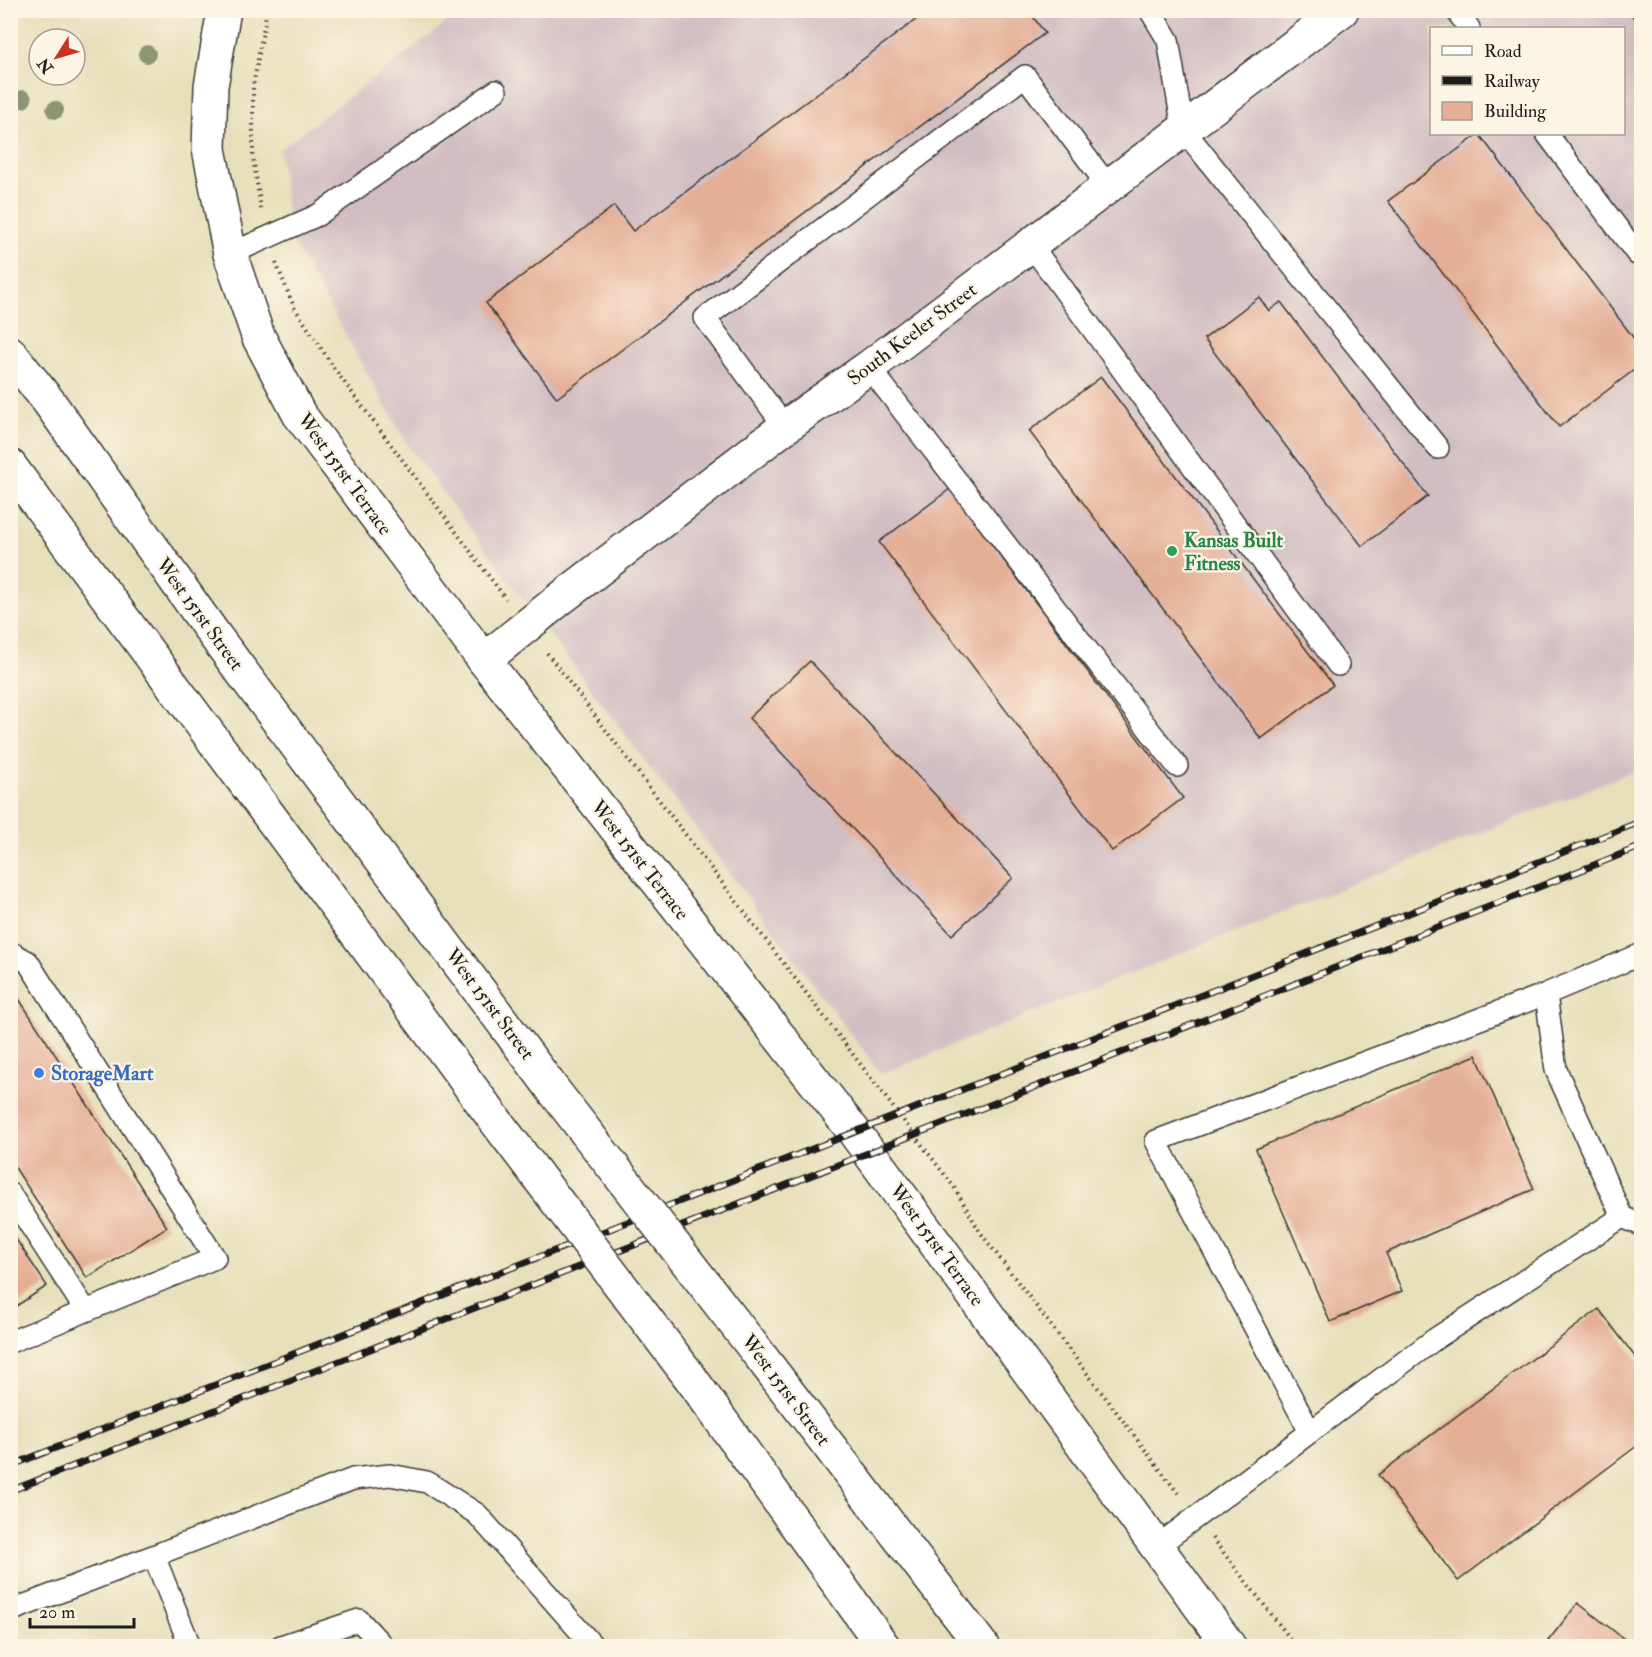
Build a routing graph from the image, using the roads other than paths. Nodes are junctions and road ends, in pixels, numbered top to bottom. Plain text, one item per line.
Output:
1 (224, 10) edge
2 (1150, 10) edge
3 (1342, 10) edge
4 (1456, 10) edge
5 (1468, 27) edge
6 (496, 91) dead end
7 (1183, 129) junction
8 (1548, 135) edge
9 (1108, 186) junction
10 (1031, 244) junction
11 (230, 254) junction
12 (1637, 254) dead end
13 (10, 353) edge
14 (869, 367) junction
15 (784, 427) junction
16 (1438, 448) dead end
17 (10, 466) edge
18 (484, 660) junction
19 (1338, 665) dead end
20 (1178, 766) dead end
21 (10, 952) edge
22 (1641, 954) edge
23 (1546, 994) junction
24 (10, 1194) edge
25 (1622, 1217) junction
26 (1641, 1225) edge
27 (86, 1311) junction
28 (10, 1342) edge
29 (1310, 1432) junction
30 (1156, 1547) junction
31 (153, 1556) junction
32 (10, 1611) edge
33 (190, 1647) edge
34 (281, 1647) edge
35 (383, 1647) edge
36 (593, 1647) edge
37 (883, 1647) edge
38 (982, 1647) edge
39 (1229, 1647) edge

1 - 11 main road, West 151st Terrace
2 - 7 lane
3 - 7 main road, South Keeler Street
4 - 5 lane
6 - 11 lane
7 - 9 main road, South Keeler Street
7 - 16 lane
8 - 12 lane
9 - 10 main road, South Keeler Street
9 - 15 lane
10 - 14 main road, South Keeler Street
10 - 19 lane
11 - 18 main road, West 151st Terrace
13 - 38 main road, West 151st Street, bridge
14 - 15 main road, South Keeler Street
14 - 20 lane
15 - 18 main road, South Keeler Street
17 - 37 main road, bridge
18 - 30 main road, West 151st Terrace
21 - 27 lane
22 - 23 lane
23 - 25 lane
23 - 29 lane
24 - 27 lane
25 - 26 lane
25 - 29 lane
27 - 28 lane
29 - 30 lane
30 - 39 main road, West 151st Terrace
31 - 32 lane
31 - 33 lane
31 - 36 lane
34 - 35 lane

